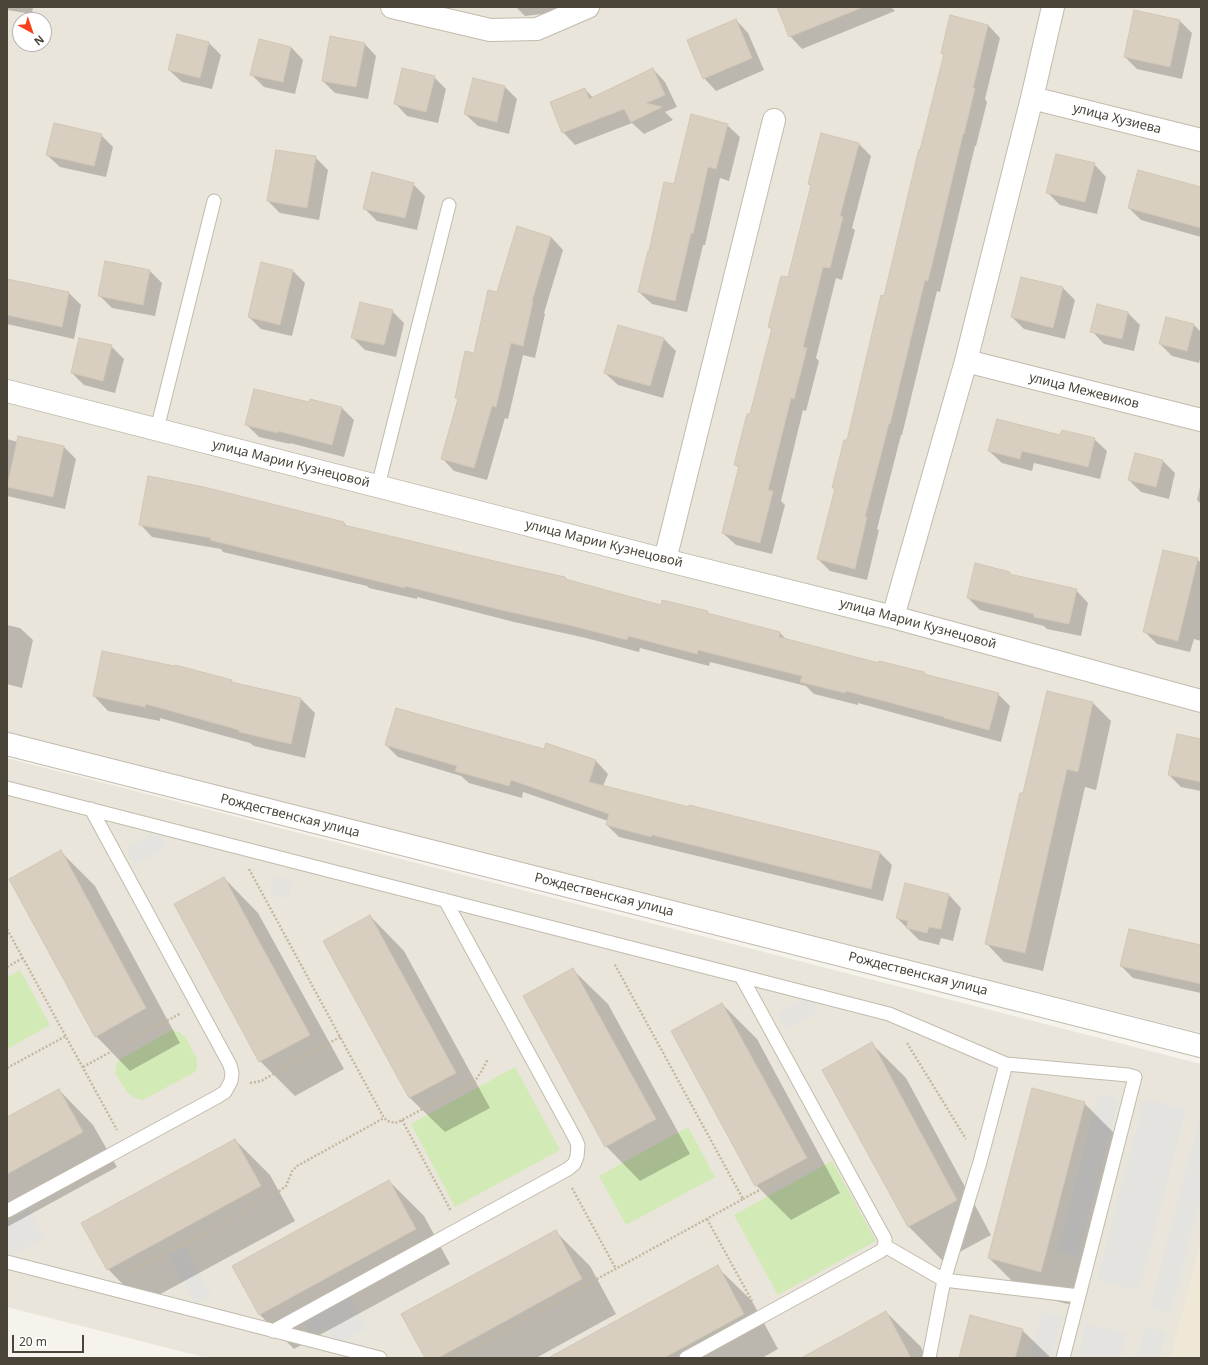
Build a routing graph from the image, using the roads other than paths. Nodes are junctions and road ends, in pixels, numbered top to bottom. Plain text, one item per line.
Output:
1 (392, 7) edge
2 (588, 7) edge
3 (1053, 7) edge
4 (1032, 98) junction
5 (774, 120) dead end
6 (1201, 140) edge
7 (214, 201) dead end
8 (449, 205) dead end
9 (966, 361) junction
10 (7, 391) edge
11 (1201, 420) edge
12 (156, 430) junction
13 (378, 486) junction
14 (665, 560) junction
15 (893, 617) junction
16 (1201, 701) edge
17 (7, 744) edge
18 (7, 788) edge
19 (91, 809) junction
20 (445, 900) junction
21 (741, 976) junction
22 (1201, 1046) edge
23 (1006, 1064) junction
24 (7, 1211) edge
25 (885, 1246) junction
26 (7, 1262) edge
27 (944, 1280) junction
28 (1079, 1296) junction
29 (273, 1331) junction
30 (380, 1358) edge
31 (686, 1358) edge
32 (929, 1358) edge
33 (1063, 1358) edge

1 - 2 street
3 - 4 street
4 - 6 street, улица Хузиева
4 - 9 street
5 - 14 street
7 - 12 lane
8 - 13 lane
9 - 11 street, улица Межевиков
9 - 15 street
10 - 12 street, улица Марии Кузнецовой
12 - 13 street, улица Марии Кузнецовой
13 - 14 street, улица Марии Кузнецовой
14 - 15 street, улица Марии Кузнецовой
15 - 16 street, улица Марии Кузнецовой
17 - 22 street, Рождественская улица
18 - 19 lane
19 - 20 lane
19 - 24 lane
20 - 21 lane
20 - 29 lane
21 - 23 lane
21 - 25 lane
23 - 27 lane
23 - 28 lane
25 - 27 lane
25 - 31 lane
26 - 29 lane
27 - 28 lane
27 - 32 lane
28 - 33 lane
29 - 30 lane

